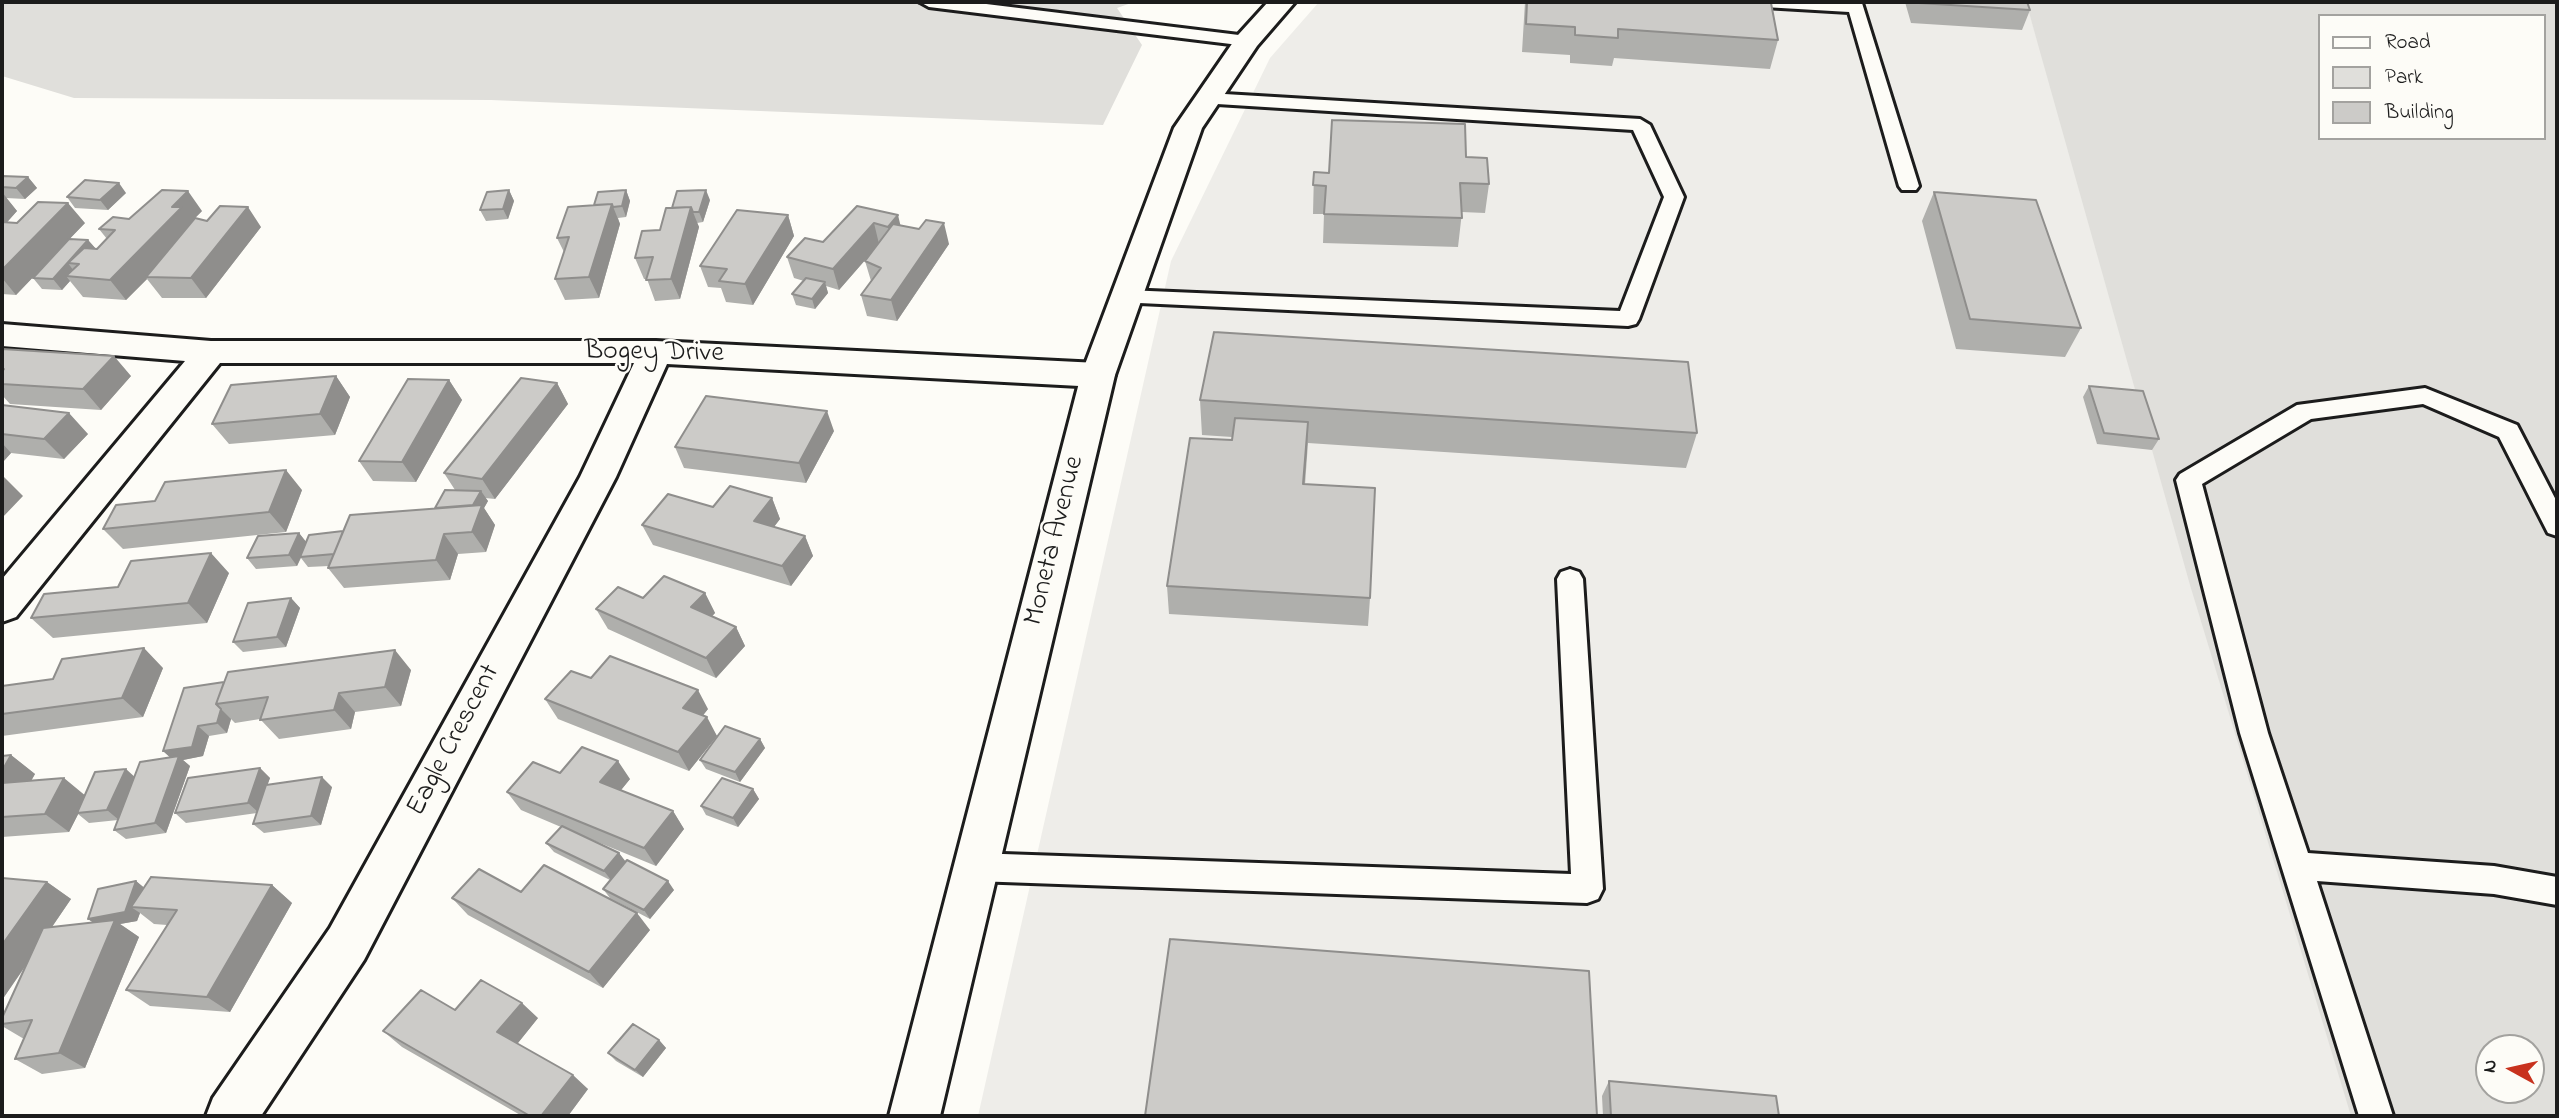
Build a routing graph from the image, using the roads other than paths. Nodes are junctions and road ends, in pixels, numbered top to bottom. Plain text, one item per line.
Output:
1 (929, 2) edge
2 (1282, 2) edge
3 (1764, 2) edge
4 (1247, 41) junction
5 (1208, 99) junction
6 (1909, 186) dead end
7 (1126, 297) junction
8 (2, 335) edge
9 (211, 352) junction
10 (656, 352) junction
11 (1098, 374) junction
12 (2555, 516) edge
13 (1570, 579) dead end
14 (2, 606) edge
15 (2297, 866) junction
16 (975, 867) junction
17 (2557, 891) edge
18 (231, 1116) edge
19 (914, 1116) edge
20 (2376, 1116) edge

1 - 4 lane
2 - 4 street, Moneta Avenue
3 - 6 lane
4 - 5 street, Moneta Avenue
5 - 7 street, Moneta Avenue
5 - 7 lane
7 - 11 street, Moneta Avenue
8 - 9 street, Bogey Drive
9 - 10 street, Bogey Drive
9 - 14 street
10 - 11 street, Bogey Drive
10 - 18 street, Eagle Crescent
11 - 16 street, Moneta Avenue
12 - 15 lane
13 - 16 lane
15 - 17 lane
15 - 20 lane
16 - 19 street, Moneta Avenue

